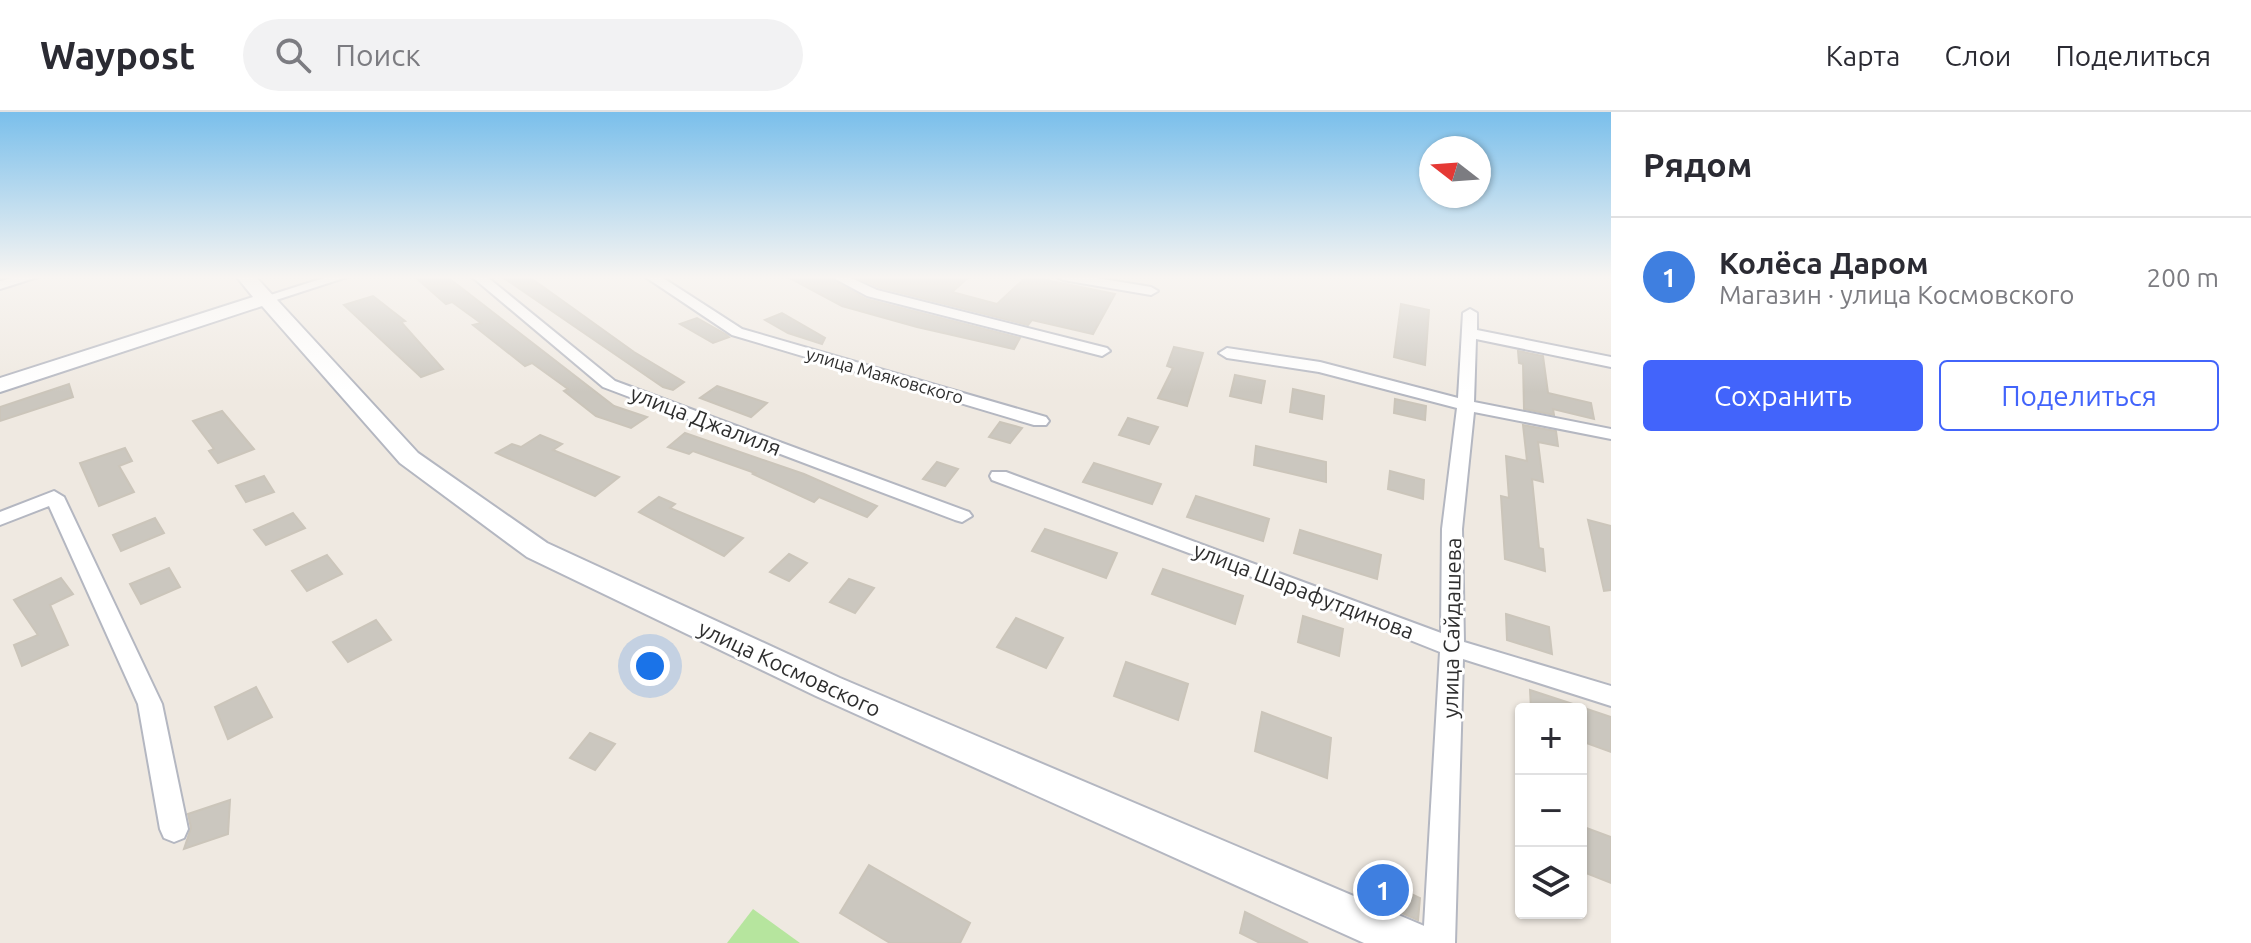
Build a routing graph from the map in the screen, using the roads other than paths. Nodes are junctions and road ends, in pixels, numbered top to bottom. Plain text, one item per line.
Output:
1 (183, 315) edge
2 (280, 315) edge
3 (525, 315) edge
4 (711, 315) edge
5 (958, 315) edge
6 (1102, 351) dead end
7 (1227, 353) dead end
8 (1611, 362) edge
9 (0, 385) edge
10 (1466, 405) junction
11 (1040, 421) dead end
12 (1611, 434) edge
13 (999, 476) dead end
14 (962, 516) dead end
15 (0, 519) edge
16 (1452, 647) junction
17 (1611, 696) edge
18 (174, 829) dead end
19 (1414, 943) edge
20 (1439, 943) edge

1 - 9 main road
2 - 19 main road, улица Космовского
3 - 14 street, улица Джалиля
4 - 11 street, улица Маяковского
5 - 6 street
7 - 10 street
8 - 10 street, улица Сайдашева
10 - 12 street
10 - 16 street, улица Сайдашева
13 - 16 street, улица Шарафутдинова
15 - 18 street
16 - 17 street, улица Шарафутдинова
16 - 20 street, улица Сайдашева

